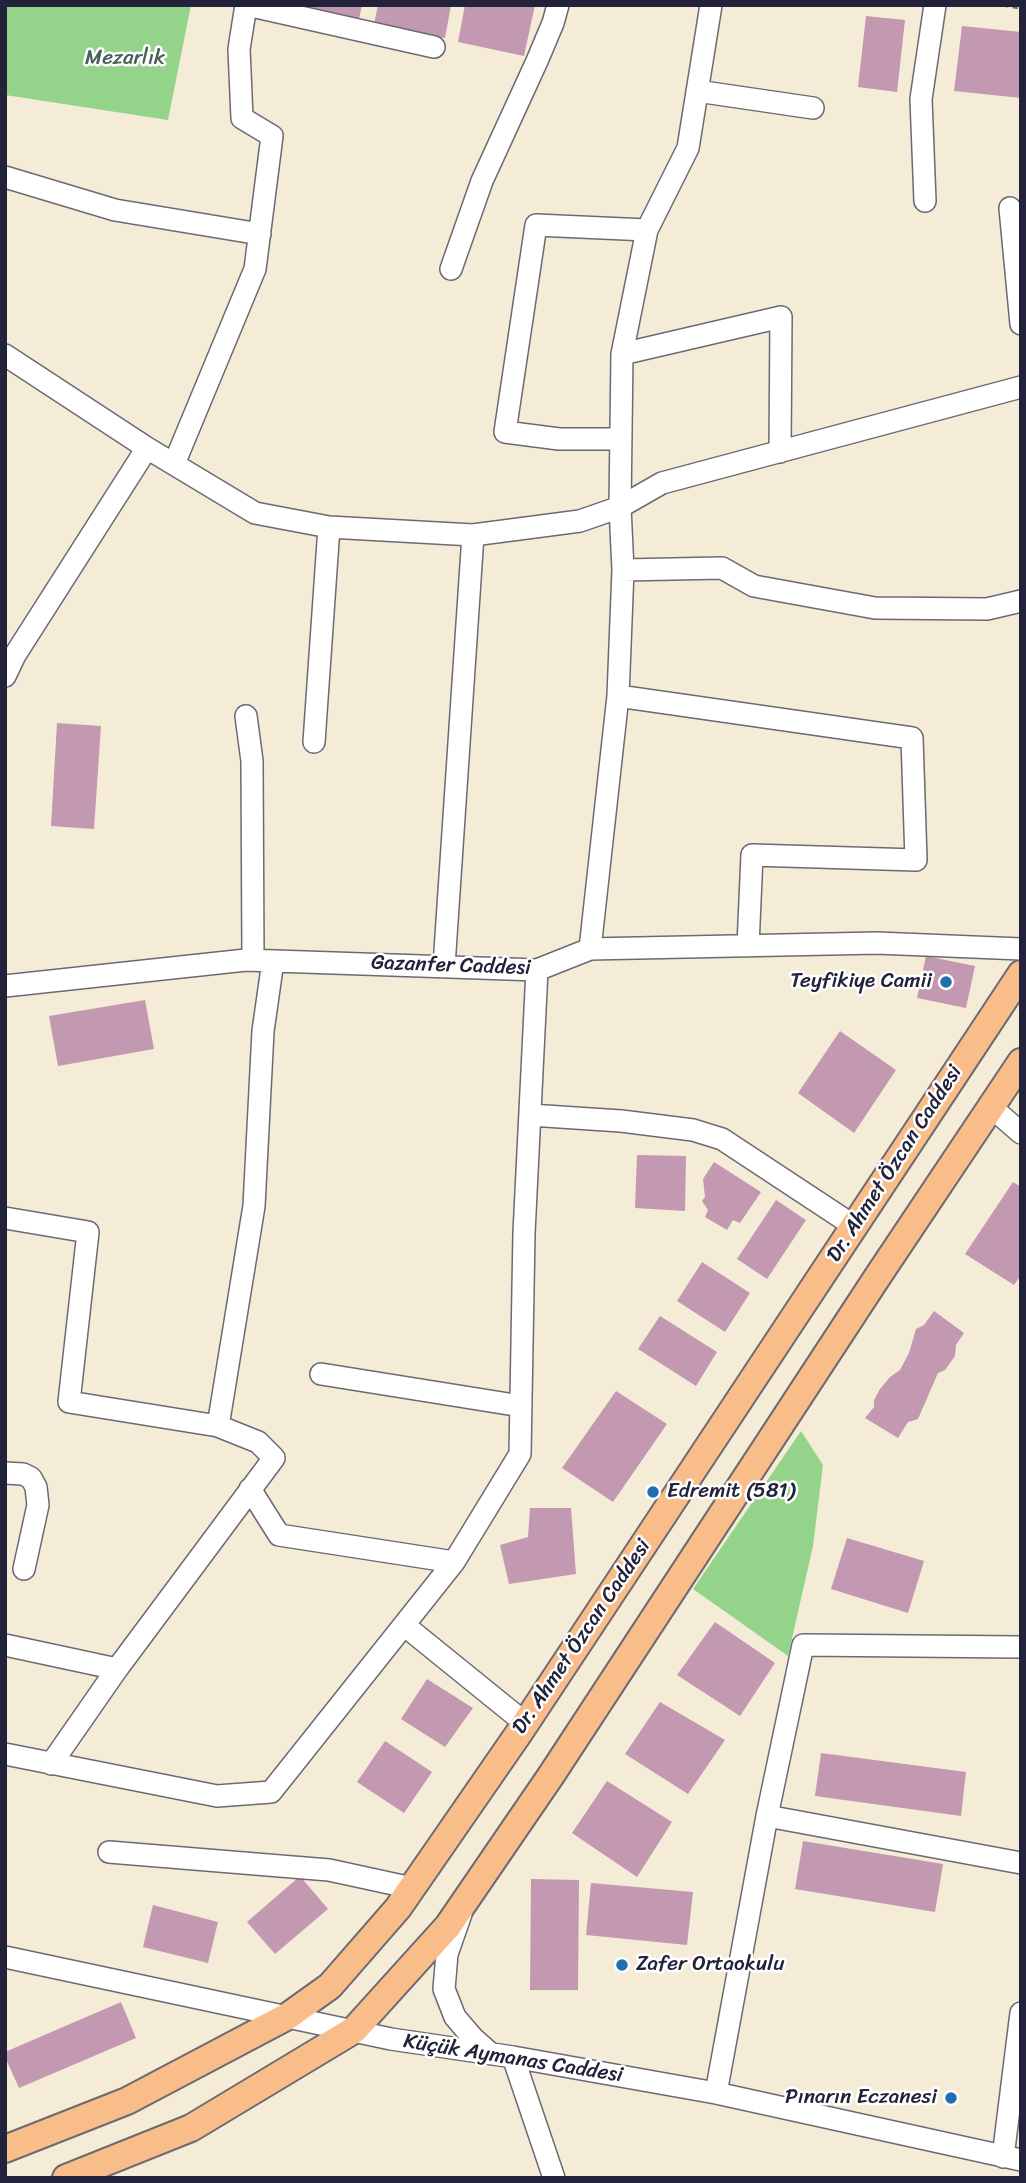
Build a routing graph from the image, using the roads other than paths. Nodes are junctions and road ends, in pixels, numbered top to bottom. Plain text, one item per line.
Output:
1 (246, 5) edge
2 (558, 5) edge
3 (711, 5) edge
4 (935, 5) edge
5 (434, 47) dead end
6 (697, 91) junction
7 (813, 108) dead end
8 (5, 177) edge
9 (925, 201) dead end
10 (1010, 208) dead end
11 (647, 229) junction
12 (260, 234) junction
13 (451, 269) dead end
14 (1021, 324) edge
15 (622, 354) junction
16 (5, 355) edge
17 (1021, 387) edge
18 (621, 439) junction
19 (147, 448) junction
20 (780, 452) junction
21 (174, 464) junction
22 (620, 507) junction
23 (329, 527) junction
24 (473, 535) junction
25 (623, 570) junction
26 (1021, 601) edge
27 (10, 652) edge
28 (5, 676) edge
29 (618, 696) junction
30 (246, 716) dead end
31 (314, 742) dead end
32 (748, 946) junction
33 (590, 949) junction
34 (1021, 949) edge
35 (263, 960) junction
36 (444, 966) junction
37 (537, 970) junction
38 (1021, 974) edge
39 (5, 986) edge
40 (1021, 1062) edge
41 (991, 1107) junction
42 (530, 1115) junction
43 (1021, 1133) edge
44 (5, 1217) edge
45 (854, 1226) junction
46 (321, 1374) dead end
47 (520, 1406) junction
48 (219, 1426) junction
49 (5, 1473) edge
50 (250, 1489) junction
51 (454, 1562) junction
52 (24, 1569) dead end
53 (404, 1625) junction
54 (5, 1645) edge
55 (1021, 1647) edge
56 (117, 1669) junction
57 (525, 1723) junction
58 (5, 1754) edge
59 (51, 1764) junction
60 (767, 1816) junction
61 (109, 1852) dead end
62 (1021, 1863) edge
63 (412, 1888) junction
64 (465, 1902) junction
65 (5, 1957) edge
66 (1021, 2012) edge
67 (288, 2017) junction
68 (354, 2029) junction
69 (491, 2054) junction
70 (513, 2057) junction
71 (716, 2093) junction
72 (5, 2149) edge
73 (1012, 2159) edge
74 (66, 2178) edge
75 (554, 2178) edge

1 - 5 street
1 - 12 street
2 - 13 street
3 - 6 street
4 - 9 street
6 - 7 street
6 - 11 street
8 - 12 street
10 - 14 street
11 - 15 street
11 - 18 street
12 - 21 street
15 - 18 street
15 - 20 street
16 - 19 street
17 - 20 street
18 - 22 street
19 - 21 street
19 - 27 street
20 - 22 street
21 - 23 street
22 - 24 street
22 - 25 street
23 - 24 street
23 - 31 street
24 - 36 street
25 - 26 street
25 - 29 street
27 - 28 street
29 - 32 street
29 - 33 street
30 - 35 street
32 - 33 street, Gazanfer Caddesi
32 - 34 street, Gazanfer Caddesi
33 - 37 street, Gazanfer Caddesi
35 - 36 street, Gazanfer Caddesi
35 - 39 street, Gazanfer Caddesi
35 - 48 street
36 - 37 street, Gazanfer Caddesi
37 - 42 street
38 - 45 main road, Dr. Ahmet Özcan Caddesi
40 - 41 main road
41 - 43 street
41 - 64 main road
42 - 45 street
42 - 47 street
44 - 48 street
45 - 57 main road, Dr. Ahmet Özcan Caddesi
46 - 47 street
47 - 51 street
48 - 50 street
49 - 52 street
50 - 51 street
50 - 56 street
51 - 53 street
53 - 57 street
53 - 59 street
54 - 56 street
55 - 60 street
56 - 59 street
57 - 63 main road, Dr. Ahmet Özcan Caddesi
58 - 59 street
60 - 62 street
60 - 71 street
61 - 63 street
63 - 67 main road, Dr. Ahmet Özcan Caddesi
64 - 68 main road
64 - 69 street
65 - 67 street, Küçük Aymanas Caddesi
66 - 73 street
67 - 68 street, Küçük Aymanas Caddesi
67 - 72 main road, Dr. Ahmet Özcan Caddesi
68 - 69 street, Küçük Aymanas Caddesi
68 - 74 main road
69 - 70 street, Küçük Aymanas Caddesi
70 - 71 street, Küçük Aymanas Caddesi
70 - 75 street
71 - 73 street, Küçük Aymanas Caddesi

